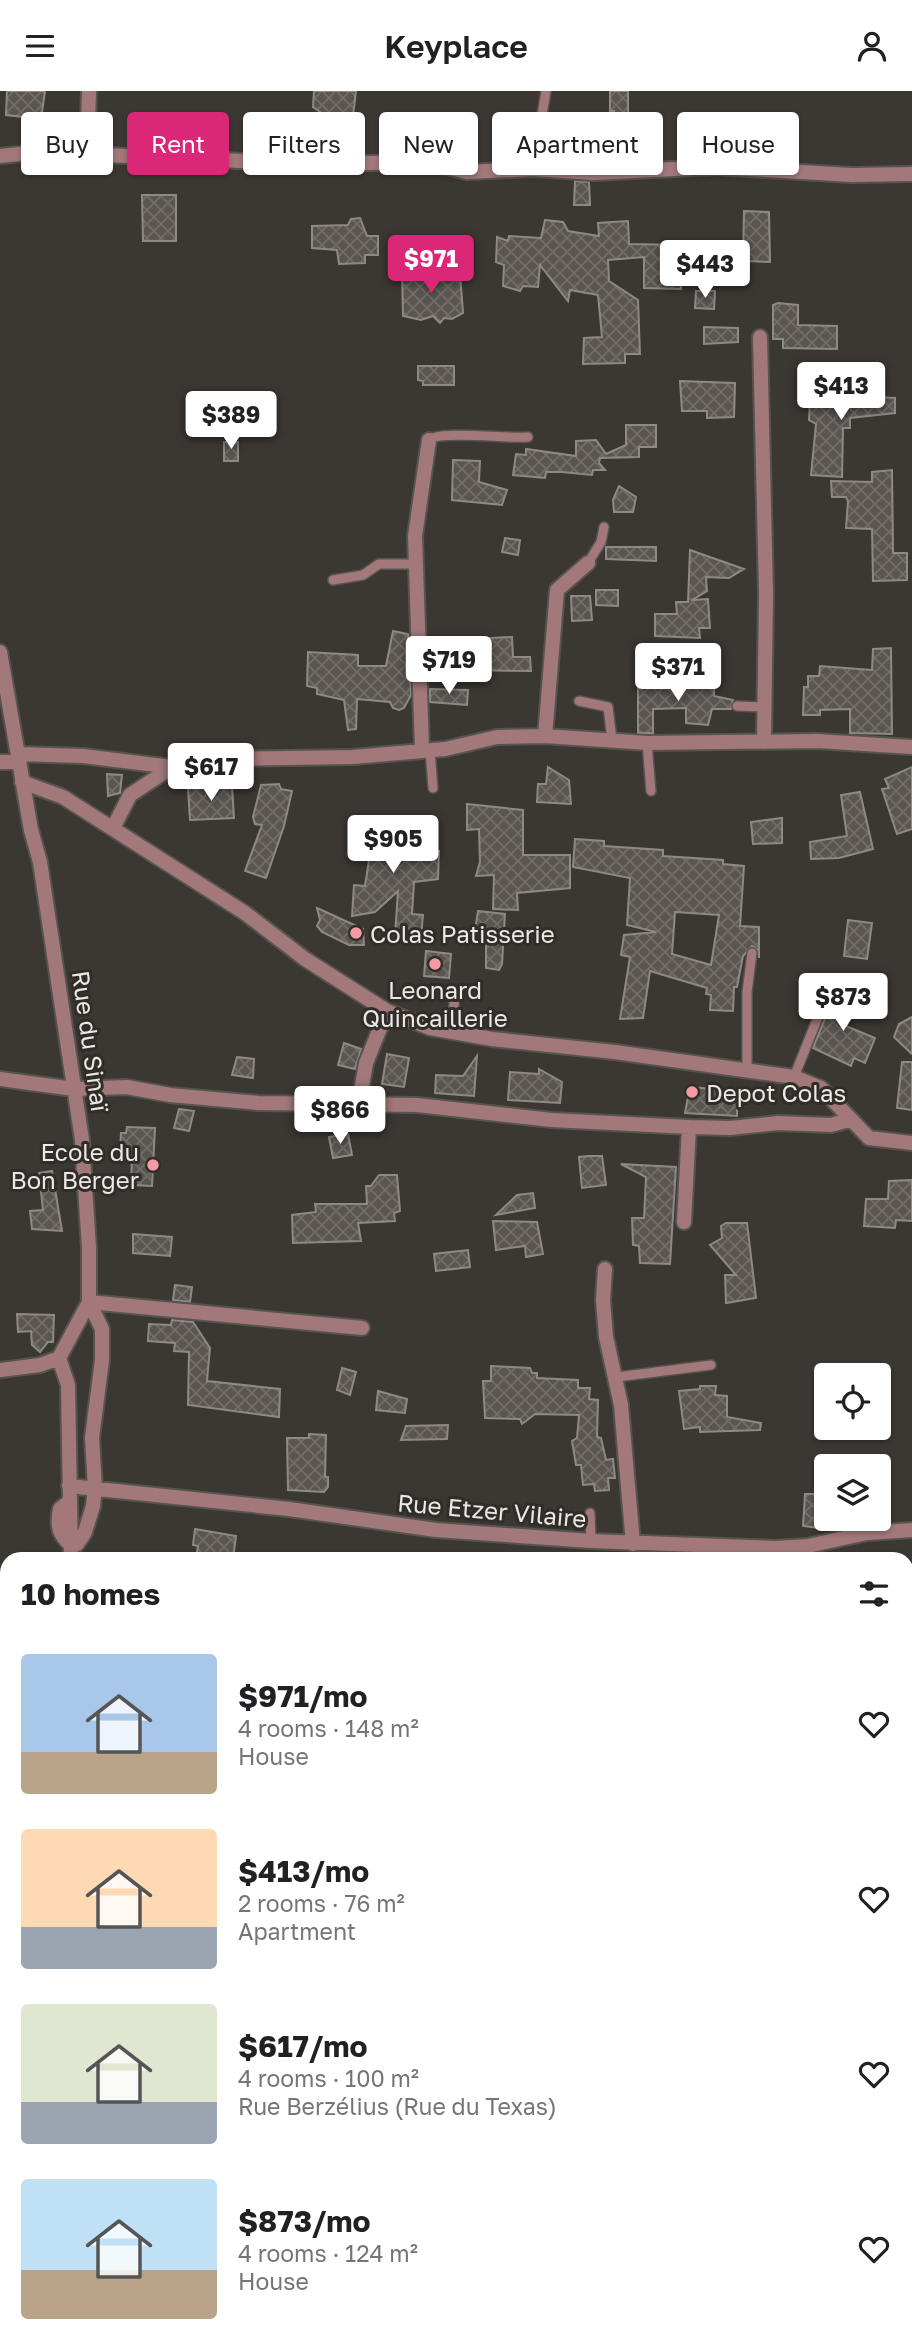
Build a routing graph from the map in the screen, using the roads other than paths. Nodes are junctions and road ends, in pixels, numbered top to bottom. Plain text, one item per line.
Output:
1 (89, 91) edge
2 (546, 91) edge
3 (88, 112) edge
4 (542, 112) edge
5 (21, 154) edge
6 (113, 154) edge
7 (0, 156) edge
8 (663, 170) edge
9 (492, 171) edge
10 (912, 174) edge
11 (760, 337) dead end
12 (528, 437) dead end
13 (429, 440) joint
14 (604, 527) dead end
15 (588, 563) joint
16 (415, 564) junction
17 (333, 580) dead end
18 (0, 652) edge
19 (579, 701) dead end
20 (737, 706) dead end
21 (765, 707) junction
22 (545, 736) junction
23 (612, 740) junction
24 (764, 742) junction
25 (647, 743) junction
26 (912, 747) edge
27 (426, 750) junction
28 (18, 758) junction
29 (0, 762) edge
30 (172, 767) junction
31 (22, 782) junction
32 (433, 788) dead end
33 (651, 791) dead end
34 (113, 828) junction
35 (752, 953) dead end
36 (830, 987) dead end
37 (454, 990) dead end
38 (387, 1011) junction
39 (446, 1033) junction
40 (747, 1070) junction
41 (794, 1077) junction
42 (0, 1079) edge
43 (74, 1089) junction
44 (359, 1103) junction
45 (849, 1120) junction
46 (689, 1127) junction
47 (912, 1143) edge
48 (684, 1222) dead end
49 (605, 1269) dead end
50 (89, 1302) junction
51 (362, 1328) dead end
52 (59, 1358) junction
53 (711, 1365) dead end
54 (0, 1370) edge
55 (617, 1377) junction
56 (95, 1487) junction
57 (69, 1493) junction
58 (590, 1513) dead end
59 (912, 1530) edge
60 (591, 1541) junction
61 (633, 1544) junction
62 (71, 1552) edge
63 (760, 1552) edge
64 (781, 1552) edge

1 - 3 street
2 - 4 lane
5 - 7 street
6 - 9 street
8 - 10 street
11 - 21 street
12 - 13 lane
13 - 16 street
14 - 15 lane
15 - 22 street
16 - 17 lane
16 - 27 street
18 - 28 street, Rue du Sinaï
19 - 23 lane
20 - 21 lane
21 - 24 street
22 - 23 street
22 - 27 street
23 - 25 street
24 - 25 street
24 - 26 street
25 - 33 lane
27 - 30 street
27 - 32 lane
28 - 29 street
28 - 30 street
28 - 31 street, Rue du Sinaï
30 - 34 street
31 - 34 street
31 - 43 street, Rue du Sinaï
34 - 38 street
35 - 40 lane
36 - 41 lane
37 - 39 lane
38 - 39 street
38 - 44 street
39 - 40 street
40 - 41 street
41 - 45 street
42 - 43 street
43 - 44 street
43 - 50 street, Rue du Sinaï
44 - 46 street
45 - 46 street
45 - 47 street
46 - 48 street
49 - 55 street
50 - 51 street
50 - 52 street
50 - 56 street
52 - 54 street
52 - 57 street
53 - 55 lane
55 - 61 street
56 - 57 street, Rue Etzer Vilaire
56 - 60 street, Rue Etzer Vilaire
56 - 62 street
57 - 62 street
58 - 60 lane
59 - 64 street, Rue Etzer Vilaire
60 - 61 street, Rue Etzer Vilaire
61 - 63 street, Rue Etzer Vilaire

